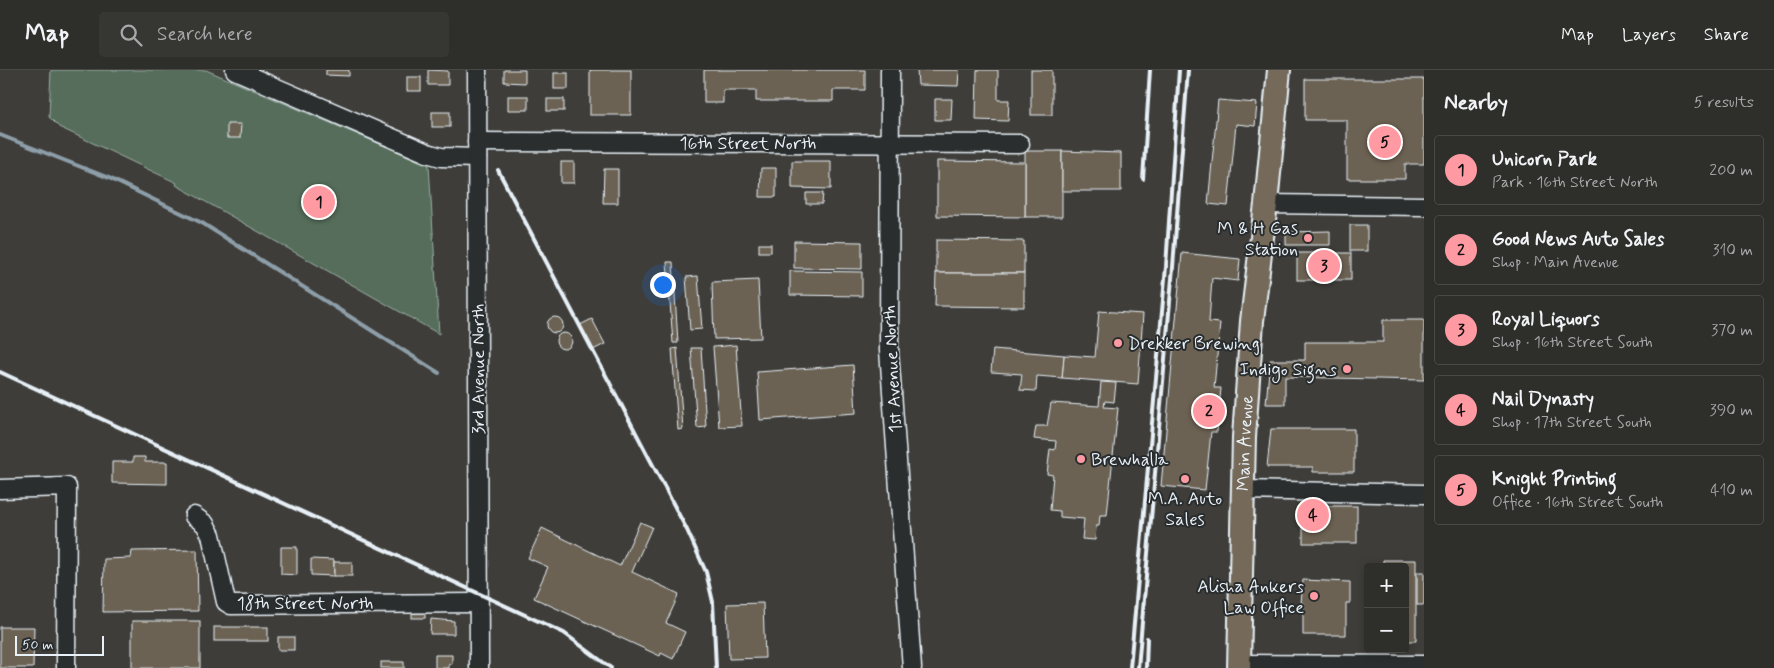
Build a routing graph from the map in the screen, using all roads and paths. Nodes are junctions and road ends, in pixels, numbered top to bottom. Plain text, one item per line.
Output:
1 (235, 70) edge
2 (476, 70) edge
3 (890, 70) edge
4 (1279, 70) edge
5 (271, 78) edge
6 (890, 144) junction
7 (1020, 144) dead end
8 (477, 150) junction
9 (1266, 204) junction
10 (1424, 206) edge
11 (0, 489) edge
12 (1242, 490) junction
13 (1424, 494) edge
14 (194, 516) dead end
15 (478, 603) junction
16 (1424, 665) edge
17 (1240, 666) edge
18 (66, 668) edge
19 (480, 668) edge
20 (912, 668) edge

1 - 5 street, 16th Street North
2 - 8 street, 3rd Avenue North
3 - 6 street, 1st Avenue North
4 - 9 main road, Main Avenue
5 - 8 street, 16th Street North
6 - 7 street, 16th Street North
6 - 8 street, 16th Street North
6 - 20 street, 1st Avenue North
8 - 15 street, 3rd Avenue North
9 - 10 street
9 - 12 main road, Main Avenue
11 - 18 street
12 - 13 street
12 - 17 main road, Main Avenue
14 - 15 street, 18th Street North
15 - 19 street, 3rd Avenue North
16 - 17 street

